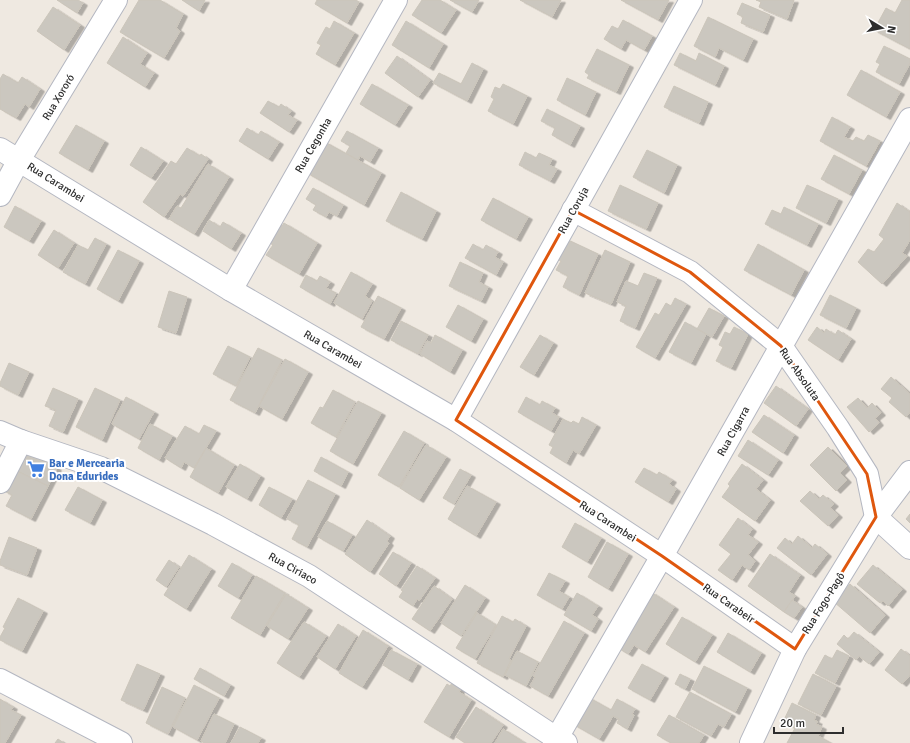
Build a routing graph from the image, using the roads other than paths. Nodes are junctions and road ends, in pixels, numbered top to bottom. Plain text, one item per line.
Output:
1 (116, 0) edge
2 (396, 0) edge
3 (691, 0) edge
4 (910, 119) edge
5 (0, 149) edge
6 (19, 160) junction
7 (0, 195) edge
8 (573, 210) junction
9 (231, 290) junction
10 (781, 346) junction
11 (456, 420) junction
12 (0, 432) edge
13 (21, 441) junction
14 (910, 472) edge
15 (0, 482) edge
16 (876, 517) junction
17 (910, 548) edge
18 (662, 556) junction
19 (795, 649) junction
20 (0, 680) edge
21 (559, 741) edge
22 (122, 743) edge
23 (751, 743) edge

1 - 6 street, Rua Xororó
2 - 9 street, Rua Cegonha
3 - 8 street, Rua Coruja
4 - 10 street, Rua Cigarra
5 - 6 street, Rua Carambei
6 - 7 street, Rua Xororó
6 - 9 street, Rua Carambei
8 - 10 street, Rua Absoluta
8 - 11 street, Rua Coruja
9 - 11 street, Rua Carambei
10 - 16 street, Rua Absoluta
10 - 18 street, Rua Cigarra
11 - 18 street, Rua Carambei
12 - 13 street, Rua Ciriaco
13 - 15 street
13 - 21 street, Rua Ciriaco
14 - 16 street, Rua Fogo-Pagô
16 - 17 street
16 - 19 street, Rua Fogo-Pagô
18 - 19 street, Rua Carabeir
18 - 21 street, Rua Cigarra
19 - 23 street, Rua Fogo-Pagô
20 - 22 street

